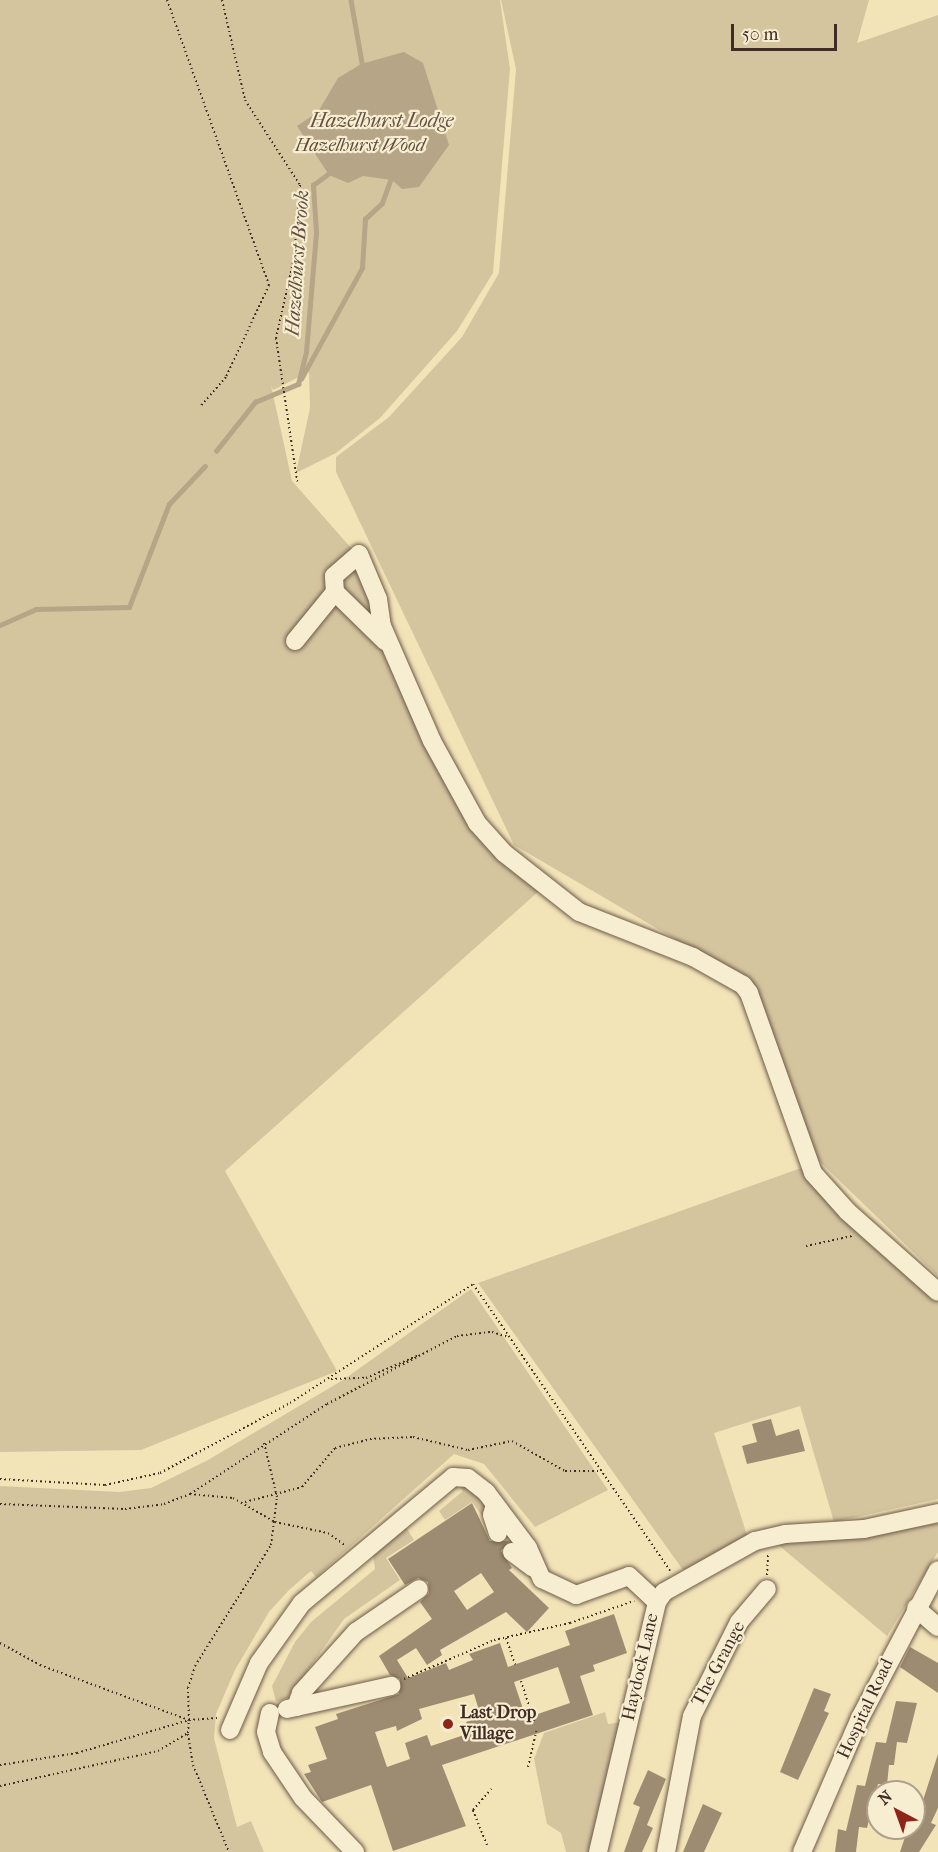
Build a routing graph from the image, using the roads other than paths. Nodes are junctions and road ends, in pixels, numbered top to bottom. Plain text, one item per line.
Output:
1 (335, 592) junction
2 (295, 641) dead end
3 (391, 647) junction
4 (938, 1292) edge
5 (495, 1504) junction
6 (938, 1514) edge
7 (498, 1533) dead end
8 (512, 1552) dead end
9 (533, 1568) junction
10 (938, 1570) edge
11 (419, 1589) dead end
12 (767, 1589) road end
13 (652, 1598) junction
14 (916, 1608) junction
15 (938, 1627) edge
16 (391, 1686) road end
17 (242, 1696) junction
18 (296, 1707) junction
19 (270, 1713) junction
20 (231, 1723) road end
21 (355, 1852) edge
22 (598, 1852) edge
23 (666, 1852) edge
24 (802, 1852) edge

1 - 2 street
1 - 3 street
1 - 3 street
3 - 4 street
5 - 7 street
5 - 9 street
5 - 17 street
6 - 13 street, Haydock Lane
8 - 9 street
9 - 13 street
10 - 14 street, Hospital Road
11 - 18 street
12 - 23 street, The Grange
13 - 22 street, Haydock Lane
14 - 15 street
14 - 24 street, Hospital Road
16 - 18 street
17 - 19 street
17 - 20 street
18 - 19 street
19 - 21 street

